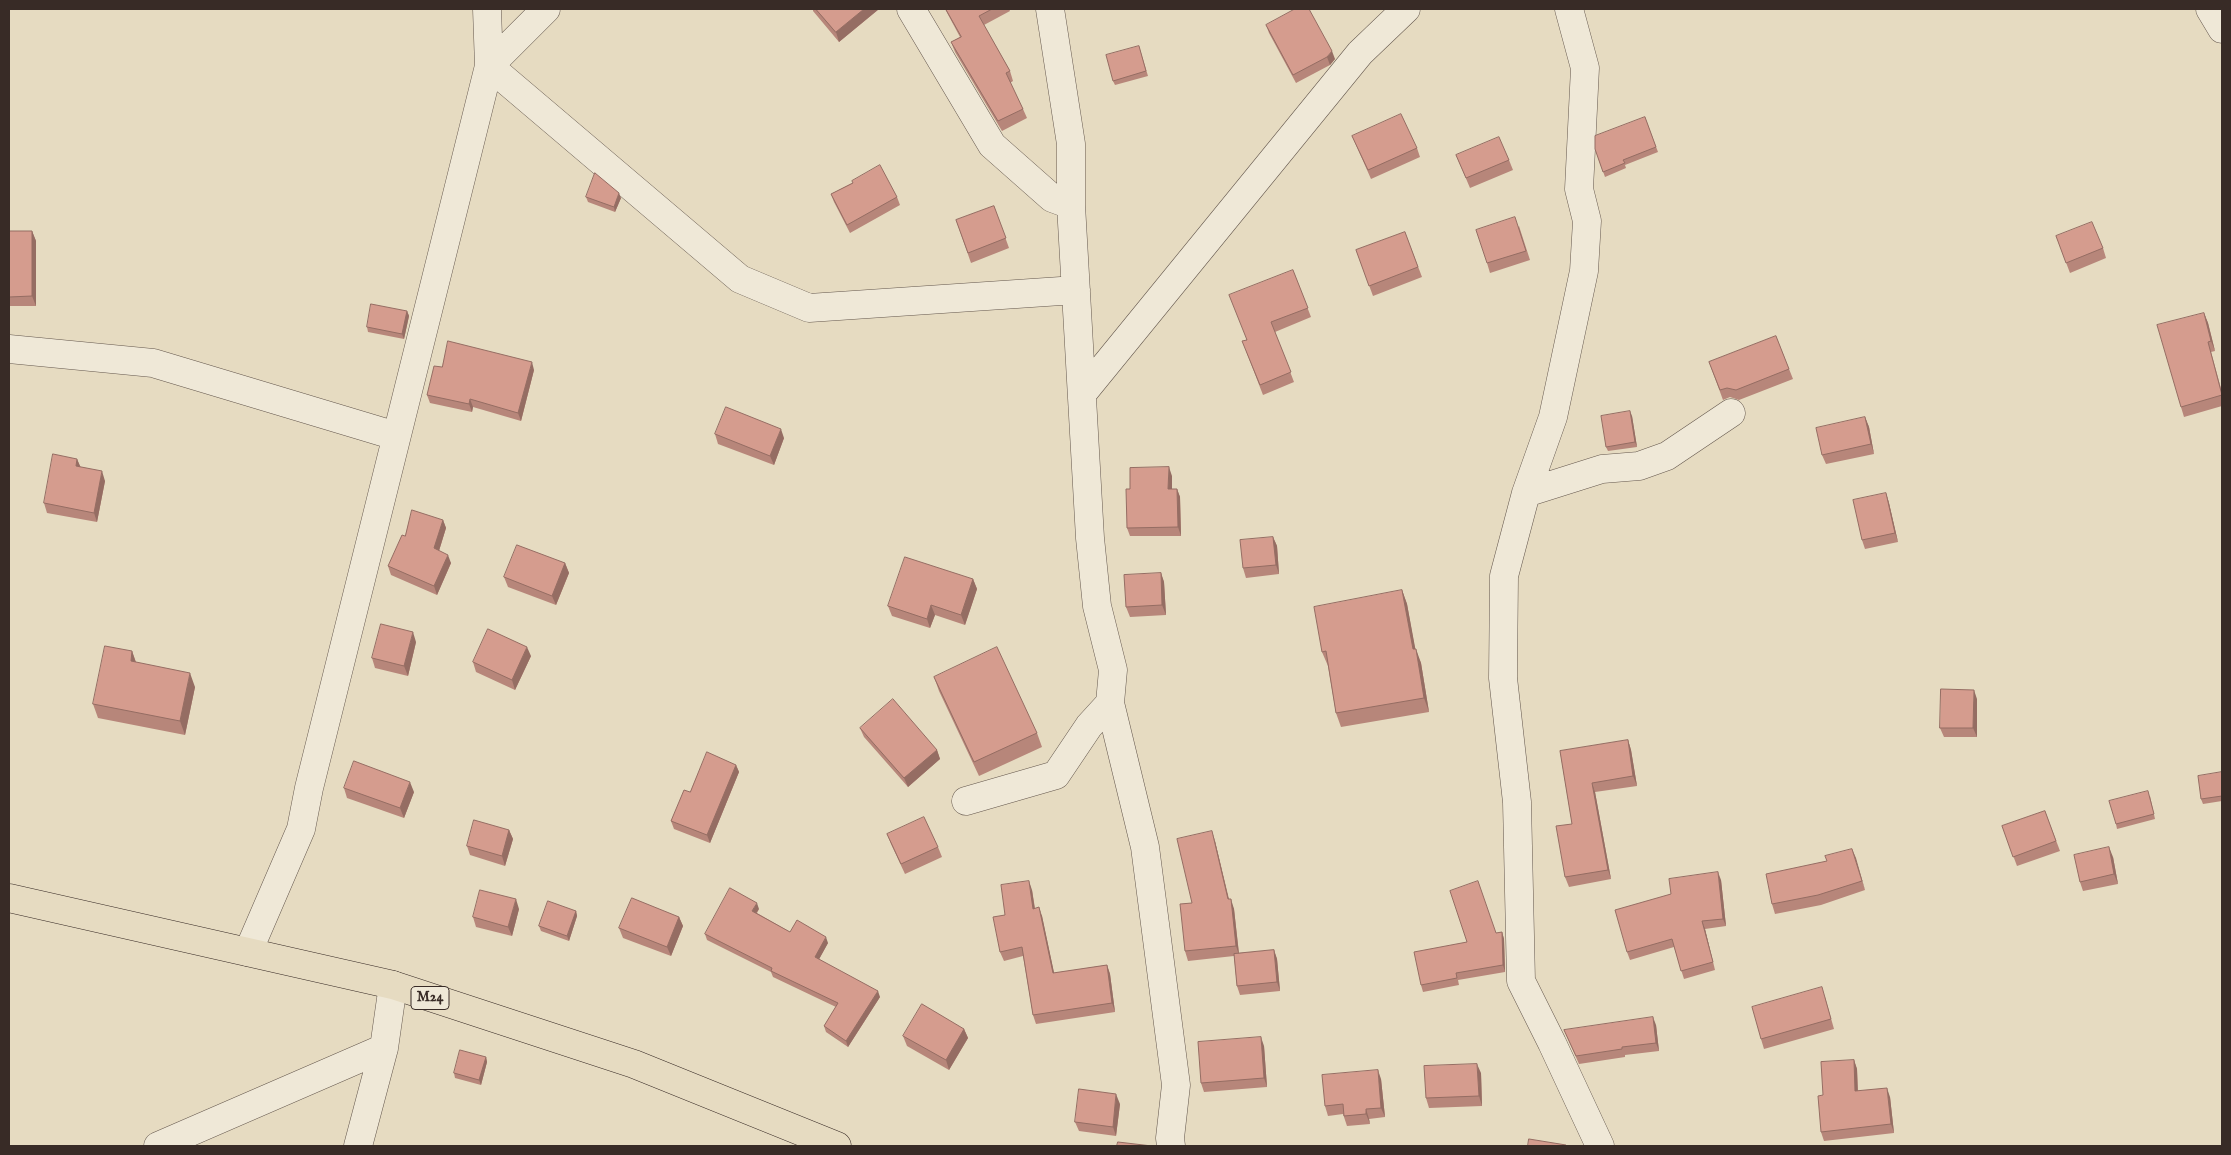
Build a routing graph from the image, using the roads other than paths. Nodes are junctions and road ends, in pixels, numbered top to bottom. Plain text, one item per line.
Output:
1 (488, 9) edge
2 (546, 9) edge
3 (911, 9) edge
4 (1050, 9) edge
5 (1406, 9) edge
6 (1569, 9) edge
7 (2210, 9) edge
8 (2222, 29) edge
9 (489, 66) junction
10 (1071, 205) junction
11 (1076, 290) junction
12 (9, 349) edge
13 (1082, 394) junction
14 (1731, 412) dead end
15 (396, 436) junction
16 (1526, 493) junction
17 (1110, 703) junction
18 (966, 801) dead end
19 (9, 898) edge
20 (248, 952) junction
21 (393, 985) junction
22 (384, 1048) junction
23 (158, 1146) edge
24 (358, 1146) edge
25 (837, 1146) edge
26 (1171, 1146) edge
27 (1600, 1146) edge

1 - 9 street
2 - 9 street
3 - 10 street
4 - 10 street
5 - 13 street
6 - 16 street
7 - 8 street
9 - 11 street
9 - 15 street
10 - 11 street
11 - 13 street
12 - 15 street
13 - 17 street
14 - 16 street
15 - 20 street
16 - 27 street
17 - 18 street
17 - 26 street
19 - 20 main road, M24
20 - 21 main road, M24
21 - 22 street
21 - 25 main road, M24
22 - 23 street
22 - 24 street

